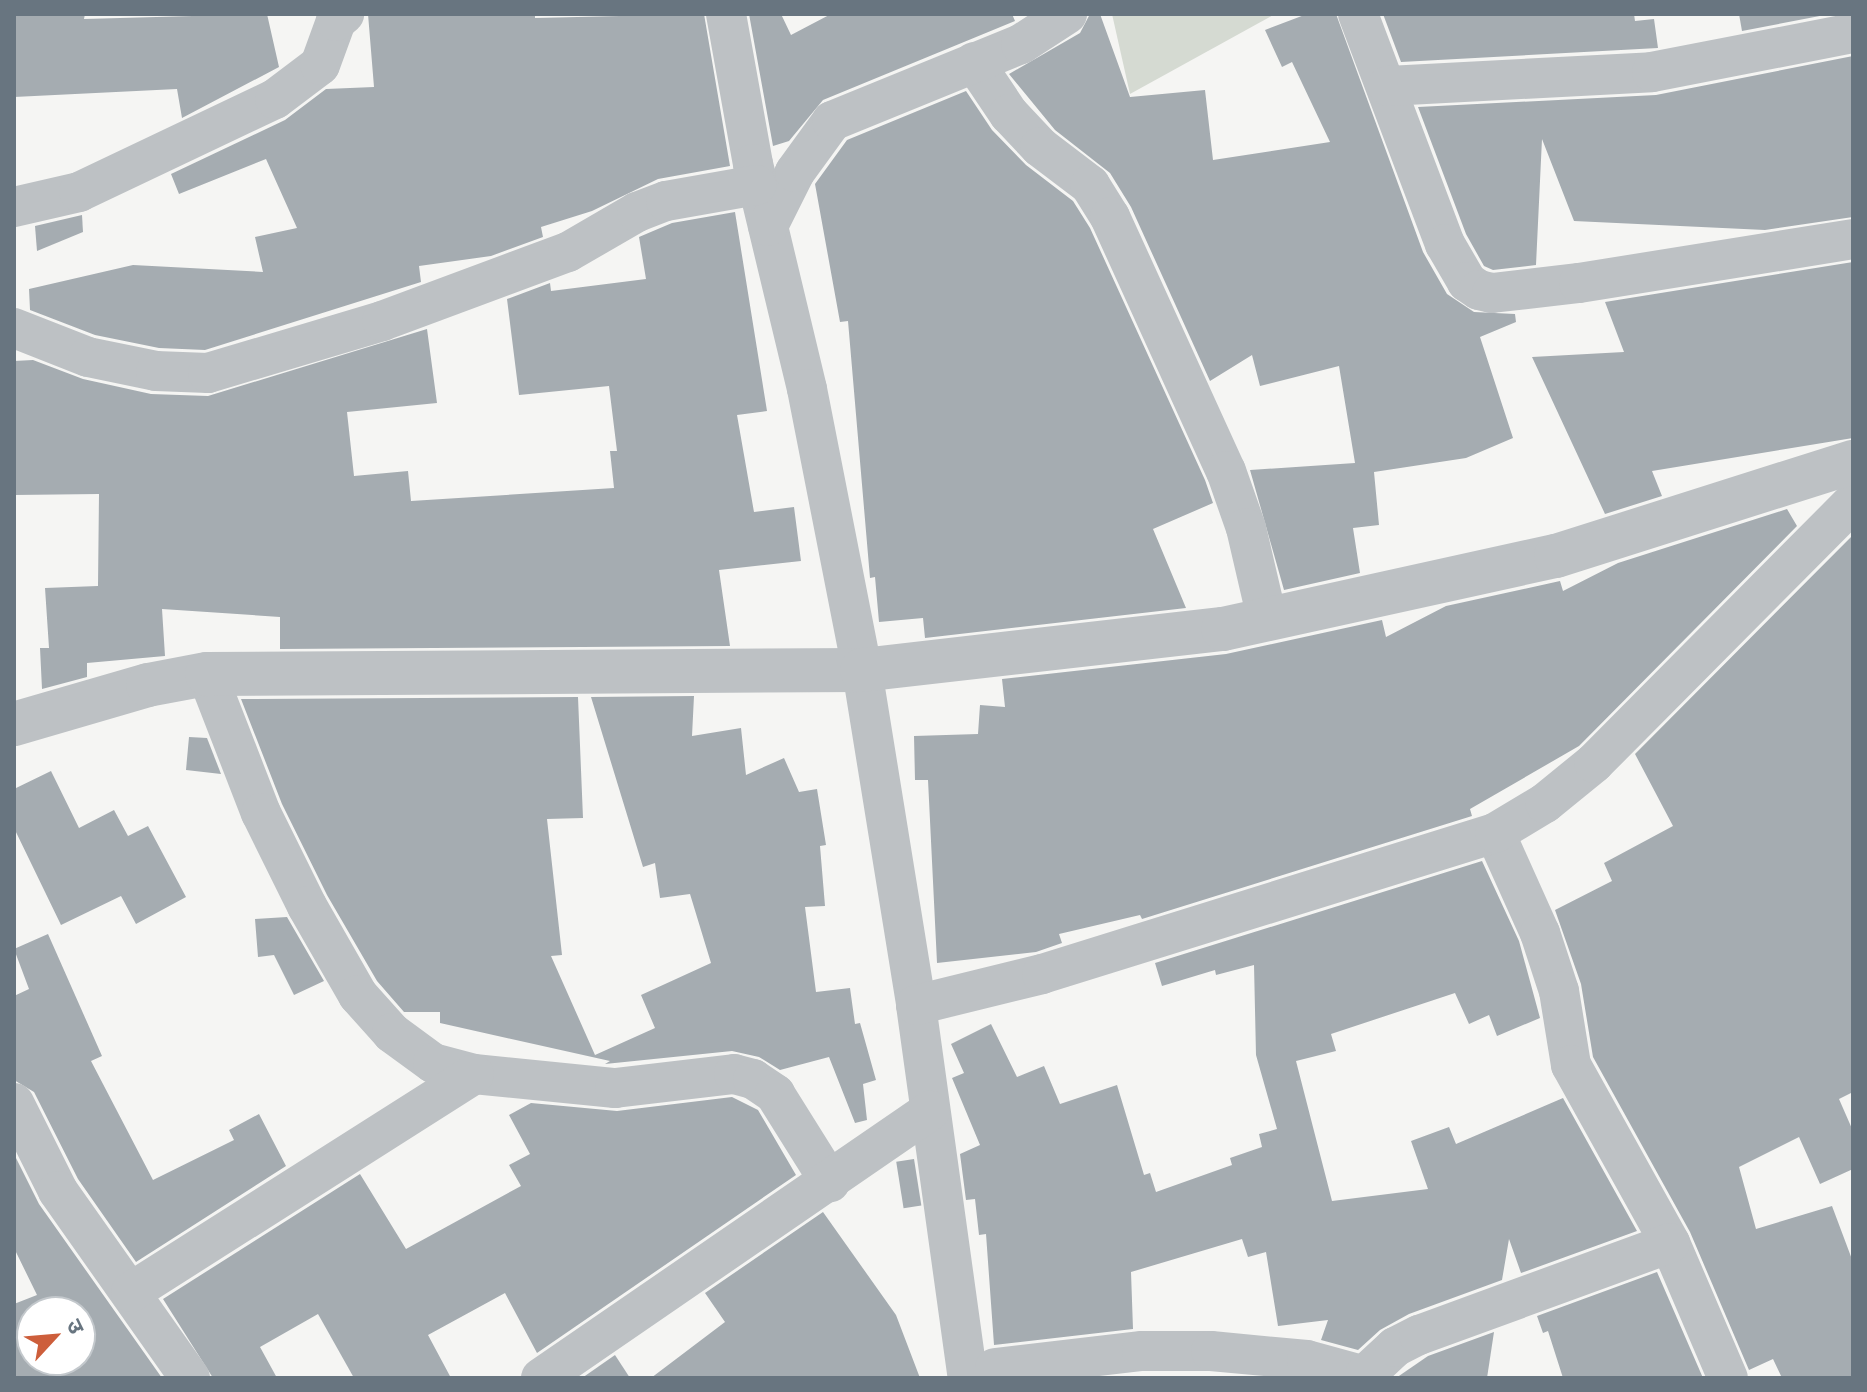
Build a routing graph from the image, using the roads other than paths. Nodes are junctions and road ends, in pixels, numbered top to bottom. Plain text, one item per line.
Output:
1 (344, 14) edge
2 (726, 14) edge
3 (1067, 14) edge
4 (1358, 14) edge
5 (1853, 33) edge
6 (974, 62) junction
7 (1388, 86) junction
8 (757, 185) junction
9 (14, 207) edge
10 (768, 226) junction
11 (1853, 239) edge
12 (14, 328) edge
13 (1853, 462) edge
14 (1853, 502) edge
15 (1267, 618) junction
16 (862, 670) junction
17 (207, 674) junction
18 (28, 721) edge
19 (14, 751) edge
20 (1495, 833) junction
21 (916, 1005) junction
22 (474, 1074) junction
23 (14, 1103) edge
24 (930, 1111) junction
25 (830, 1182) junction
26 (1670, 1243) junction
27 (131, 1292) junction
28 (983, 1368) edge
29 (1369, 1376) edge
30 (190, 1378) edge
31 (541, 1378) edge
32 (1728, 1378) edge

1 - 9 street
2 - 8 street
3 - 6 street
4 - 7 street
5 - 7 street
6 - 10 street
6 - 15 street
7 - 11 street
8 - 10 street
8 - 12 street
10 - 16 street
13 - 15 street
14 - 20 street
15 - 16 street
16 - 17 street
16 - 21 street
17 - 18 street
17 - 22 street
18 - 19 street
20 - 21 street
20 - 26 street
21 - 24 street
22 - 25 street
22 - 27 street
23 - 27 street
24 - 25 street
24 - 28 street
25 - 31 street
26 - 29 street
26 - 32 street
27 - 30 street
28 - 29 street

